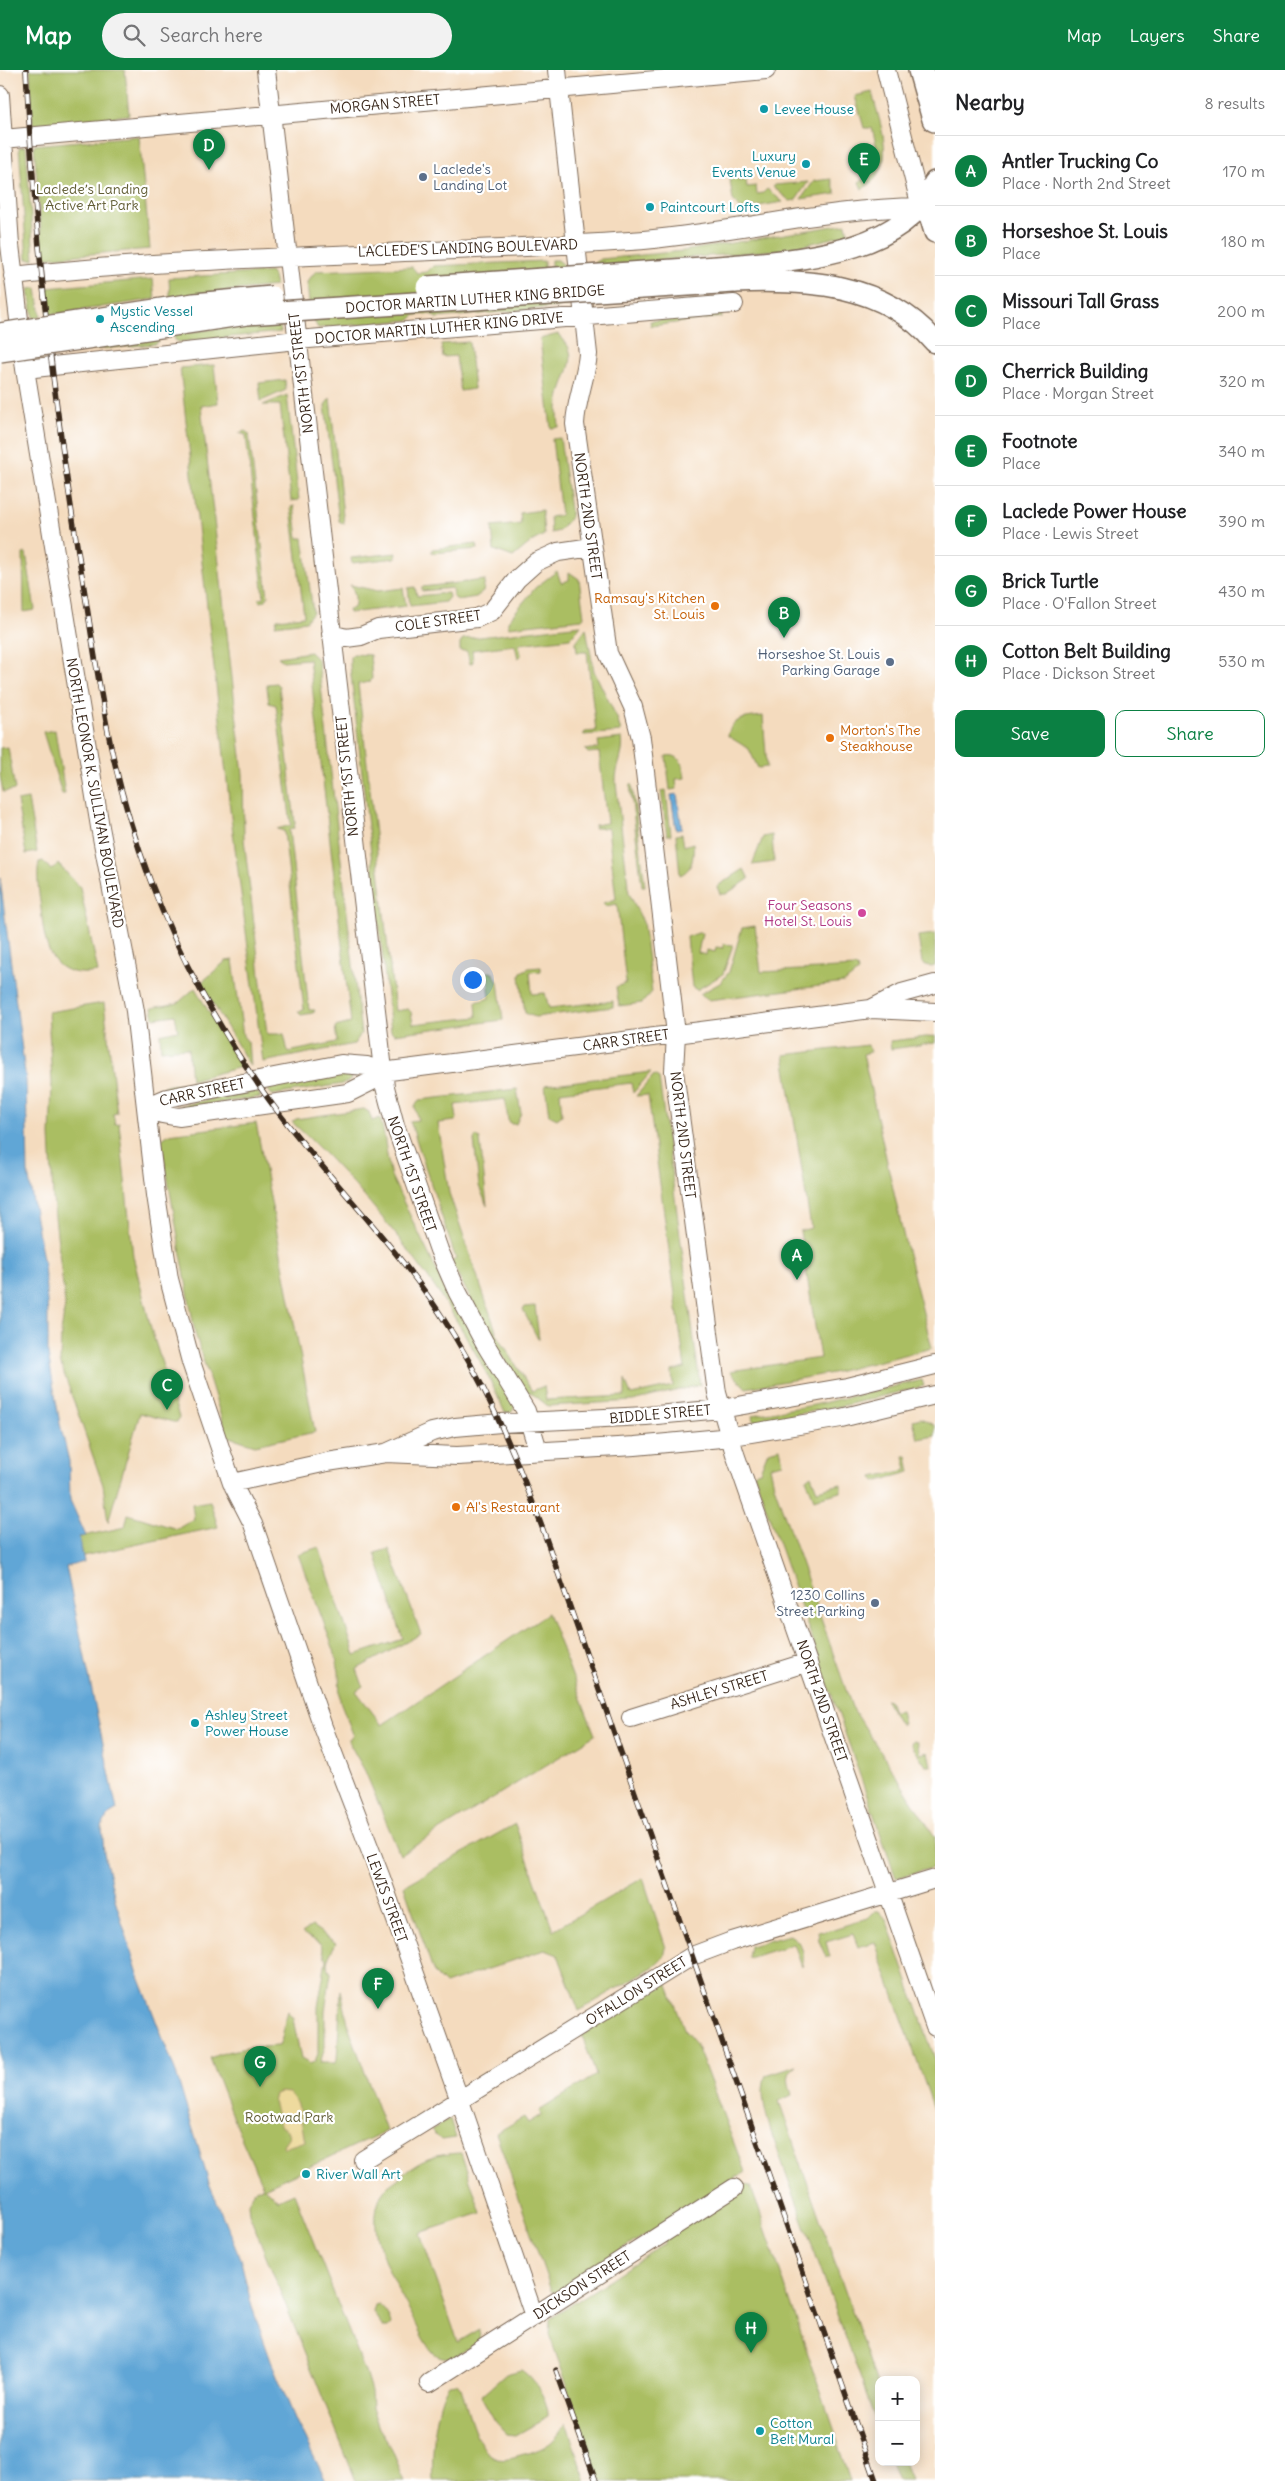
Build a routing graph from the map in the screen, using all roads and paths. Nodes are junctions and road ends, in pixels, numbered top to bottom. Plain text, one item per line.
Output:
1 (266, 70) edge
2 (557, 70) edge
3 (766, 70) edge
4 (886, 70) edge
5 (921, 70) edge
6 (559, 88) junction
7 (0, 95) edge
8 (271, 115) junction
9 (935, 119) edge
10 (3, 139) junction
11 (935, 182) edge
12 (928, 207) edge
13 (935, 232) edge
14 (576, 244) junction
15 (288, 256) junction
16 (733, 274) junction
17 (13, 276) junction
18 (734, 304) dead end
19 (584, 316) junction
20 (0, 334) edge
21 (297, 340) junction
22 (935, 342) edge
23 (0, 351) edge
24 (24, 368) junction
25 (592, 547) junction
26 (331, 634) junction
27 (935, 984) edge
28 (871, 1009) junction
29 (935, 1012) edge
30 (676, 1034) junction
31 (382, 1072) junction
32 (146, 1107) junction
33 (935, 1365) edge
34 (935, 1395) edge
35 (721, 1409) junction
36 (531, 1422) junction
37 (729, 1437) junction
38 (538, 1450) junction
39 (386, 1453) junction
40 (232, 1483) junction
41 (808, 1662) junction
42 (630, 1718) dead end
43 (935, 1879) edge
44 (888, 1893) junction
45 (935, 2027) edge
46 (460, 2100) junction
47 (363, 2160) dead end
48 (734, 2188) dead end
49 (534, 2316) junction
50 (429, 2383) dead end

1 - 8 street, NORTH 1ST STREET
2 - 6 street, NORTH 2ND STREET
3 - 6 street, MORGAN STREET
4 - 12 street
5 - 9 highway
6 - 8 street, MORGAN STREET
6 - 14 street, NORTH 2ND STREET
7 - 10 street, NORTH LEONOR K. SULLIVAN BOULEVARD
8 - 10 street, MORGAN STREET
8 - 15 street, NORTH 1ST STREET
10 - 17 street, NORTH LEONOR K. SULLIVAN BOULEVARD
11 - 12 main road
12 - 13 main road
12 - 14 street, LACLEDE'S LANDING BOULEVARD
12 - 16 main road, DOCTOR MARTIN LUTHER KING BRIDGE
14 - 15 street, LACLEDE'S LANDING BOULEVARD
14 - 19 street, NORTH 2ND STREET
15 - 17 street, LACLEDE'S LANDING BOULEVARD
15 - 21 street, NORTH 1ST STREET
16 - 20 main road, DOCTOR MARTIN LUTHER KING BRIDGE, bridge
16 - 22 main road, DOCTOR MARTIN LUTHER KING BRIDGE
16 - 23 main road, DOCTOR MARTIN LUTHER KING BRIDGE, bridge
17 - 24 street, NORTH LEONOR K. SULLIVAN BOULEVARD
18 - 19 street, DOCTOR MARTIN LUTHER KING DRIVE
19 - 21 street, DOCTOR MARTIN LUTHER KING DRIVE
19 - 25 street, NORTH 2ND STREET
21 - 24 street, DOCTOR MARTIN LUTHER KING DRIVE
21 - 26 street, NORTH 1ST STREET
24 - 32 street, NORTH LEONOR K. SULLIVAN BOULEVARD
25 - 26 street, COLE STREET
25 - 30 street, NORTH 2ND STREET
26 - 31 street, NORTH 1ST STREET
27 - 28 street, CARR STREET
28 - 29 street, CARR STREET
28 - 30 street, CARR STREET
30 - 31 street, CARR STREET
30 - 35 street, NORTH 2ND STREET
31 - 32 street, CARR STREET
31 - 32 street, CARR STREET
31 - 36 street, NORTH 1ST STREET
32 - 40 street, NORTH LEONOR K. SULLIVAN BOULEVARD
33 - 35 street, BIDDLE STREET
34 - 37 street, BIDDLE STREET
35 - 36 street, BIDDLE STREET
35 - 37 street, NORTH 2ND STREET
36 - 38 street, NORTH 1ST STREET
36 - 39 street, BIDDLE STREET
37 - 38 street, BIDDLE STREET
37 - 41 street, NORTH 2ND STREET
38 - 39 street, BIDDLE STREET
39 - 40 street, BIDDLE STREET
40 - 46 street, LEWIS STREET
41 - 42 street, ASHLEY STREET
41 - 44 street, NORTH 2ND STREET
43 - 44 street, O'FALLON STREET
44 - 45 street, NORTH 2ND STREET
44 - 46 street, O'FALLON STREET
46 - 47 street, O'FALLON STREET
46 - 49 street, LEWIS STREET
48 - 49 street, DICKSON STREET
49 - 50 street, DICKSON STREET

